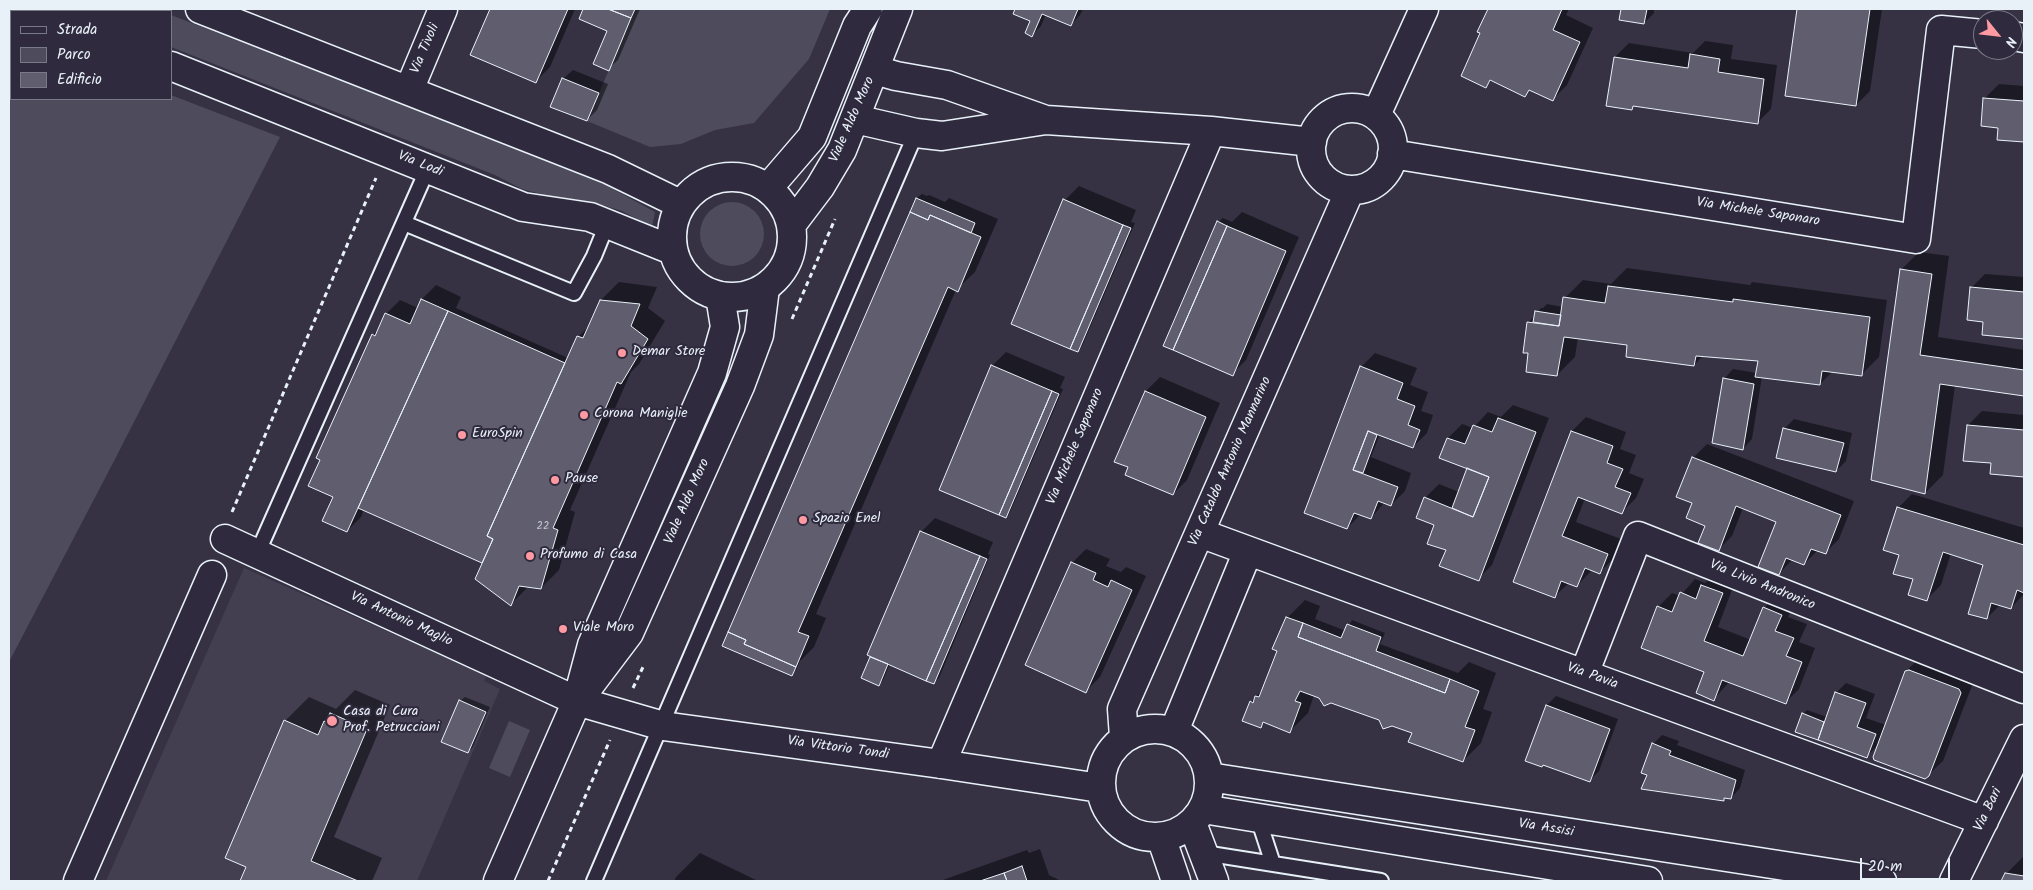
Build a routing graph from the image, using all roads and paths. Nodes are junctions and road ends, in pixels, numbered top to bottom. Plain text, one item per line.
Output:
1 (200, 9) edge
2 (442, 9) edge
3 (868, 9) edge
4 (898, 9) edge
5 (1424, 9) edge
6 (242, 17) edge
7 (1942, 19) edge
8 (1973, 30) edge
9 (172, 66) edge
10 (875, 70) junction
11 (409, 90) junction
12 (1376, 115) junction
13 (855, 119) junction
14 (1046, 120) junction
15 (1211, 131) junction
16 (916, 133) junction
17 (1312, 142) junction
18 (1392, 154) junction
19 (428, 168) junction
20 (380, 171) dead end
21 (769, 187) junction
22 (1350, 190) junction
23 (680, 204) junction
24 (404, 222) junction
25 (607, 224) junction
26 (792, 224) junction
27 (672, 250) junction
28 (764, 288) junction
29 (720, 296) junction
30 (1200, 533) junction
31 (225, 539) dead end
32 (262, 544) junction
33 (1248, 551) junction
34 (212, 575) dead end
35 (1584, 674) junction
36 (2024, 689) edge
37 (577, 701) junction
38 (662, 726) junction
39 (1174, 731) junction
40 (1124, 737) junction
41 (2024, 739) edge
42 (941, 764) junction
43 (1209, 777) junction
44 (1100, 788) junction
45 (1197, 816) junction
46 (1258, 818) junction
47 (1984, 821) junction
48 (1160, 837) junction
49 (1204, 854) junction
50 (1273, 864) junction
51 (1347, 878) edge
52 (78, 881) edge
53 (498, 881) edge
54 (594, 881) edge
55 (1176, 881) edge
56 (1214, 881) edge
57 (1381, 881) edge
58 (1648, 881) edge
59 (1882, 881) edge
60 (1954, 881) edge

1 - 6 street
2 - 11 street, Via Tivoli
3 - 21 street
4 - 10 street, Viale Aldo Moro
5 - 12 street
6 - 11 street
7 - 8 street, Via Michele Saponaro
7 - 18 street, Via Michele Saponaro
9 - 19 street, Via Lodi
10 - 13 street, Viale Aldo Moro
10 - 14 street
11 - 23 street
12 - 17 street
12 - 18 street
13 - 16 street
13 - 26 street, Viale Aldo Moro
14 - 15 street
14 - 16 street
15 - 17 street
15 - 42 street, Via Michele Saponaro
16 - 38 lane
17 - 22 street
18 - 22 street
19 - 24 lane
19 - 25 street, Via Lodi
20 - 32 path
21 - 23 street
21 - 26 street
22 - 30 street, Via Cataldo Antonio Mannarino
23 - 27 street
24 - 25 lane
24 - 32 lane
25 - 27 street, Via Lodi
26 - 28 street
27 - 29 street
28 - 29 street
28 - 37 street, Viale Aldo Moro
29 - 37 street, Viale Aldo Moro
30 - 33 street, Via Pavia
30 - 40 street, Via Cataldo Antonio Mannarino
31 - 32 street, Via Antonio Maglio
32 - 37 street, Via Antonio Maglio
33 - 35 street, Via Pavia
33 - 39 street
34 - 52 street
35 - 36 street, Via Livio Andronico
35 - 47 street, Via Pavia
37 - 38 street, Via Vittorio Tondi
37 - 53 street, Viale Aldo Moro
38 - 42 street, Via Vittorio Tondi
38 - 54 lane
39 - 40 street
39 - 43 street
40 - 44 street
41 - 47 street, Via Bari
42 - 44 street, Via Vittorio Tondi
43 - 45 street
43 - 59 street, Via Assisi
44 - 48 street
45 - 46 street
45 - 48 street
45 - 49 street
46 - 50 lane
46 - 58 street
47 - 60 street, Via Bari
48 - 55 street
49 - 50 lane
49 - 56 street
50 - 51 lane
51 - 57 lane

